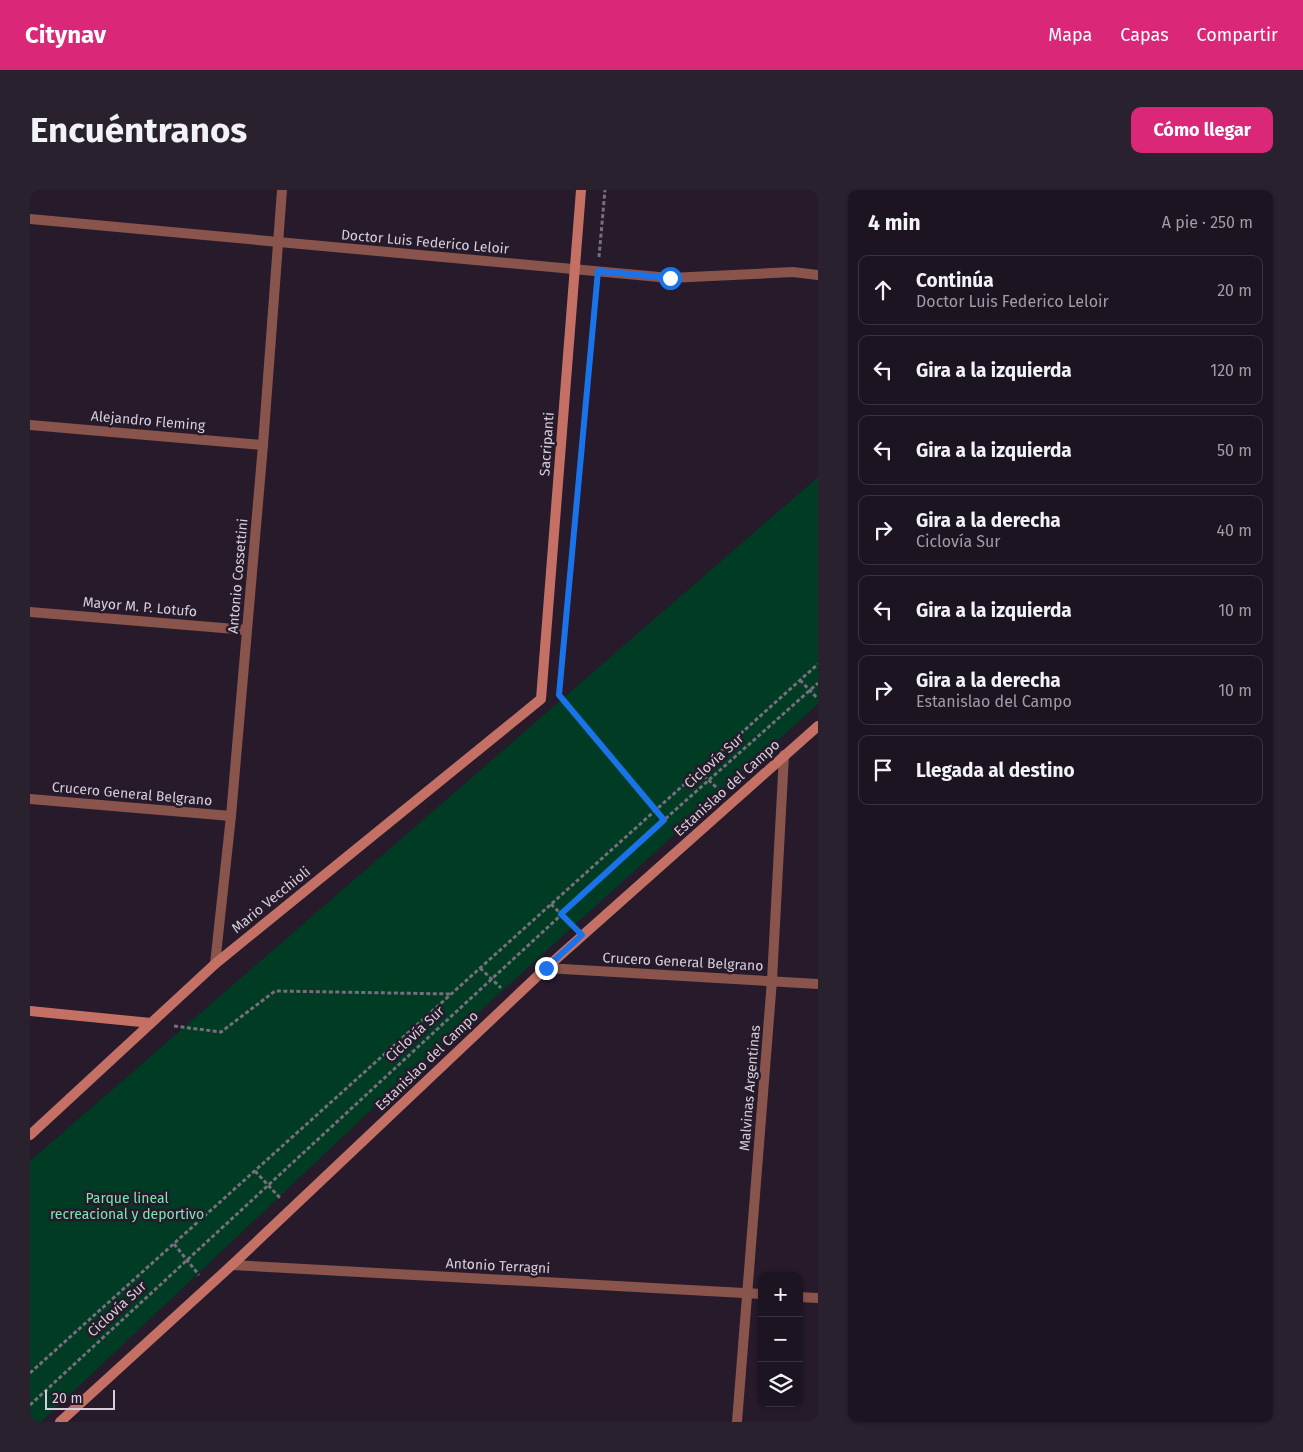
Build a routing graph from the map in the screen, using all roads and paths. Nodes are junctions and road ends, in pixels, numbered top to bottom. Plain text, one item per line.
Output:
1 (282, 190) edge
2 (581, 190) edge
3 (604, 190) edge
4 (30, 219) edge
5 (280, 243) junction
6 (574, 269) junction
7 (598, 271) junction
8 (818, 275) edge
9 (30, 425) edge
10 (263, 445) junction
11 (30, 612) edge
12 (247, 630) junction
13 (563, 656) dead end
14 (818, 664) edge
15 (800, 680) junction
16 (818, 683) edge
17 (560, 685) dead end
18 (810, 690) junction
19 (541, 699) joint
20 (818, 699) edge
21 (818, 726) edge
22 (784, 756) junction
23 (699, 771) junction
24 (708, 780) junction
25 (30, 799) edge
26 (732, 802) junction
27 (656, 810) junction
28 (231, 816) junction
29 (664, 820) junction
30 (551, 904) junction
31 (561, 914) junction
32 (582, 935) junction
33 (215, 964) junction
34 (480, 968) junction
35 (546, 968) junction
36 (492, 979) junction
37 (772, 980) junction
38 (818, 984) edge
39 (451, 994) junction
40 (513, 999) junction
41 (30, 1011) edge
42 (151, 1023) junction
43 (30, 1135) edge
44 (254, 1171) junction
45 (268, 1185) junction
46 (292, 1209) junction
47 (174, 1244) junction
48 (187, 1260) junction
49 (232, 1266) junction
50 (208, 1287) junction
51 (747, 1293) junction
52 (758, 1294) edge
53 (803, 1297) edge
54 (818, 1298) edge
55 (30, 1373) edge
56 (30, 1405) edge
57 (60, 1422) edge
58 (737, 1422) edge

1 - 5 street, Antonio Cossettini
2 - 6 street, Sacripanti
3 - 7 path
4 - 5 street, Doctor Luis Federico Leloir
5 - 6 street, Doctor Luis Federico Leloir
5 - 10 street, Antonio Cossettini
6 - 7 street, Doctor Luis Federico Leloir
6 - 19 street, Sacripanti
7 - 8 street, Doctor Luis Federico Leloir
7 - 13 path
9 - 10 street, Alejandro Fleming
10 - 12 street, Antonio Cossettini
11 - 12 street, Mayor M. P. Lotufo
12 - 28 street, Antonio Cossettini
14 - 15 path
15 - 18 path
15 - 23 path
16 - 18 path, Ciclovía Sur
17 - 27 path
18 - 20 path
18 - 24 path, Ciclovía Sur
19 - 33 street, Mario Vecchioli
21 - 22 street, Estanislao del Campo
22 - 26 street, Estanislao del Campo
22 - 37 street, Malvinas Argentinas
23 - 24 path
23 - 27 path
24 - 26 path
24 - 29 path, Ciclovía Sur
25 - 28 street, Crucero General Belgrano
26 - 32 street, Estanislao del Campo
27 - 29 path
27 - 30 path
28 - 33 street, Antonio Cossettini
29 - 31 path, Ciclovía Sur
30 - 31 path
30 - 34 path
31 - 32 path
31 - 36 path, Ciclovía Sur
32 - 35 street, Estanislao del Campo
33 - 42 street, Mario Vecchioli
34 - 36 path
34 - 39 path
35 - 37 street, Crucero General Belgrano
35 - 40 street, Estanislao del Campo
36 - 40 path
36 - 45 path, Ciclovía Sur
37 - 38 street, Crucero General Belgrano
37 - 51 street, Malvinas Argentinas
39 - 42 path
39 - 44 path
40 - 46 street, Estanislao del Campo
41 - 42 street
42 - 43 street, Mario Vecchioli
44 - 45 path
44 - 47 path
45 - 46 path
45 - 48 path, Ciclovía Sur
46 - 49 street, Estanislao del Campo
47 - 48 path
47 - 55 path
48 - 50 path
48 - 56 path, Ciclovía Sur
49 - 50 street, Estanislao del Campo
49 - 51 street, Antonio Terragni
50 - 57 street, Estanislao del Campo
51 - 52 street, Antonio Terragni
51 - 58 street, Malvinas Argentinas
53 - 54 street

